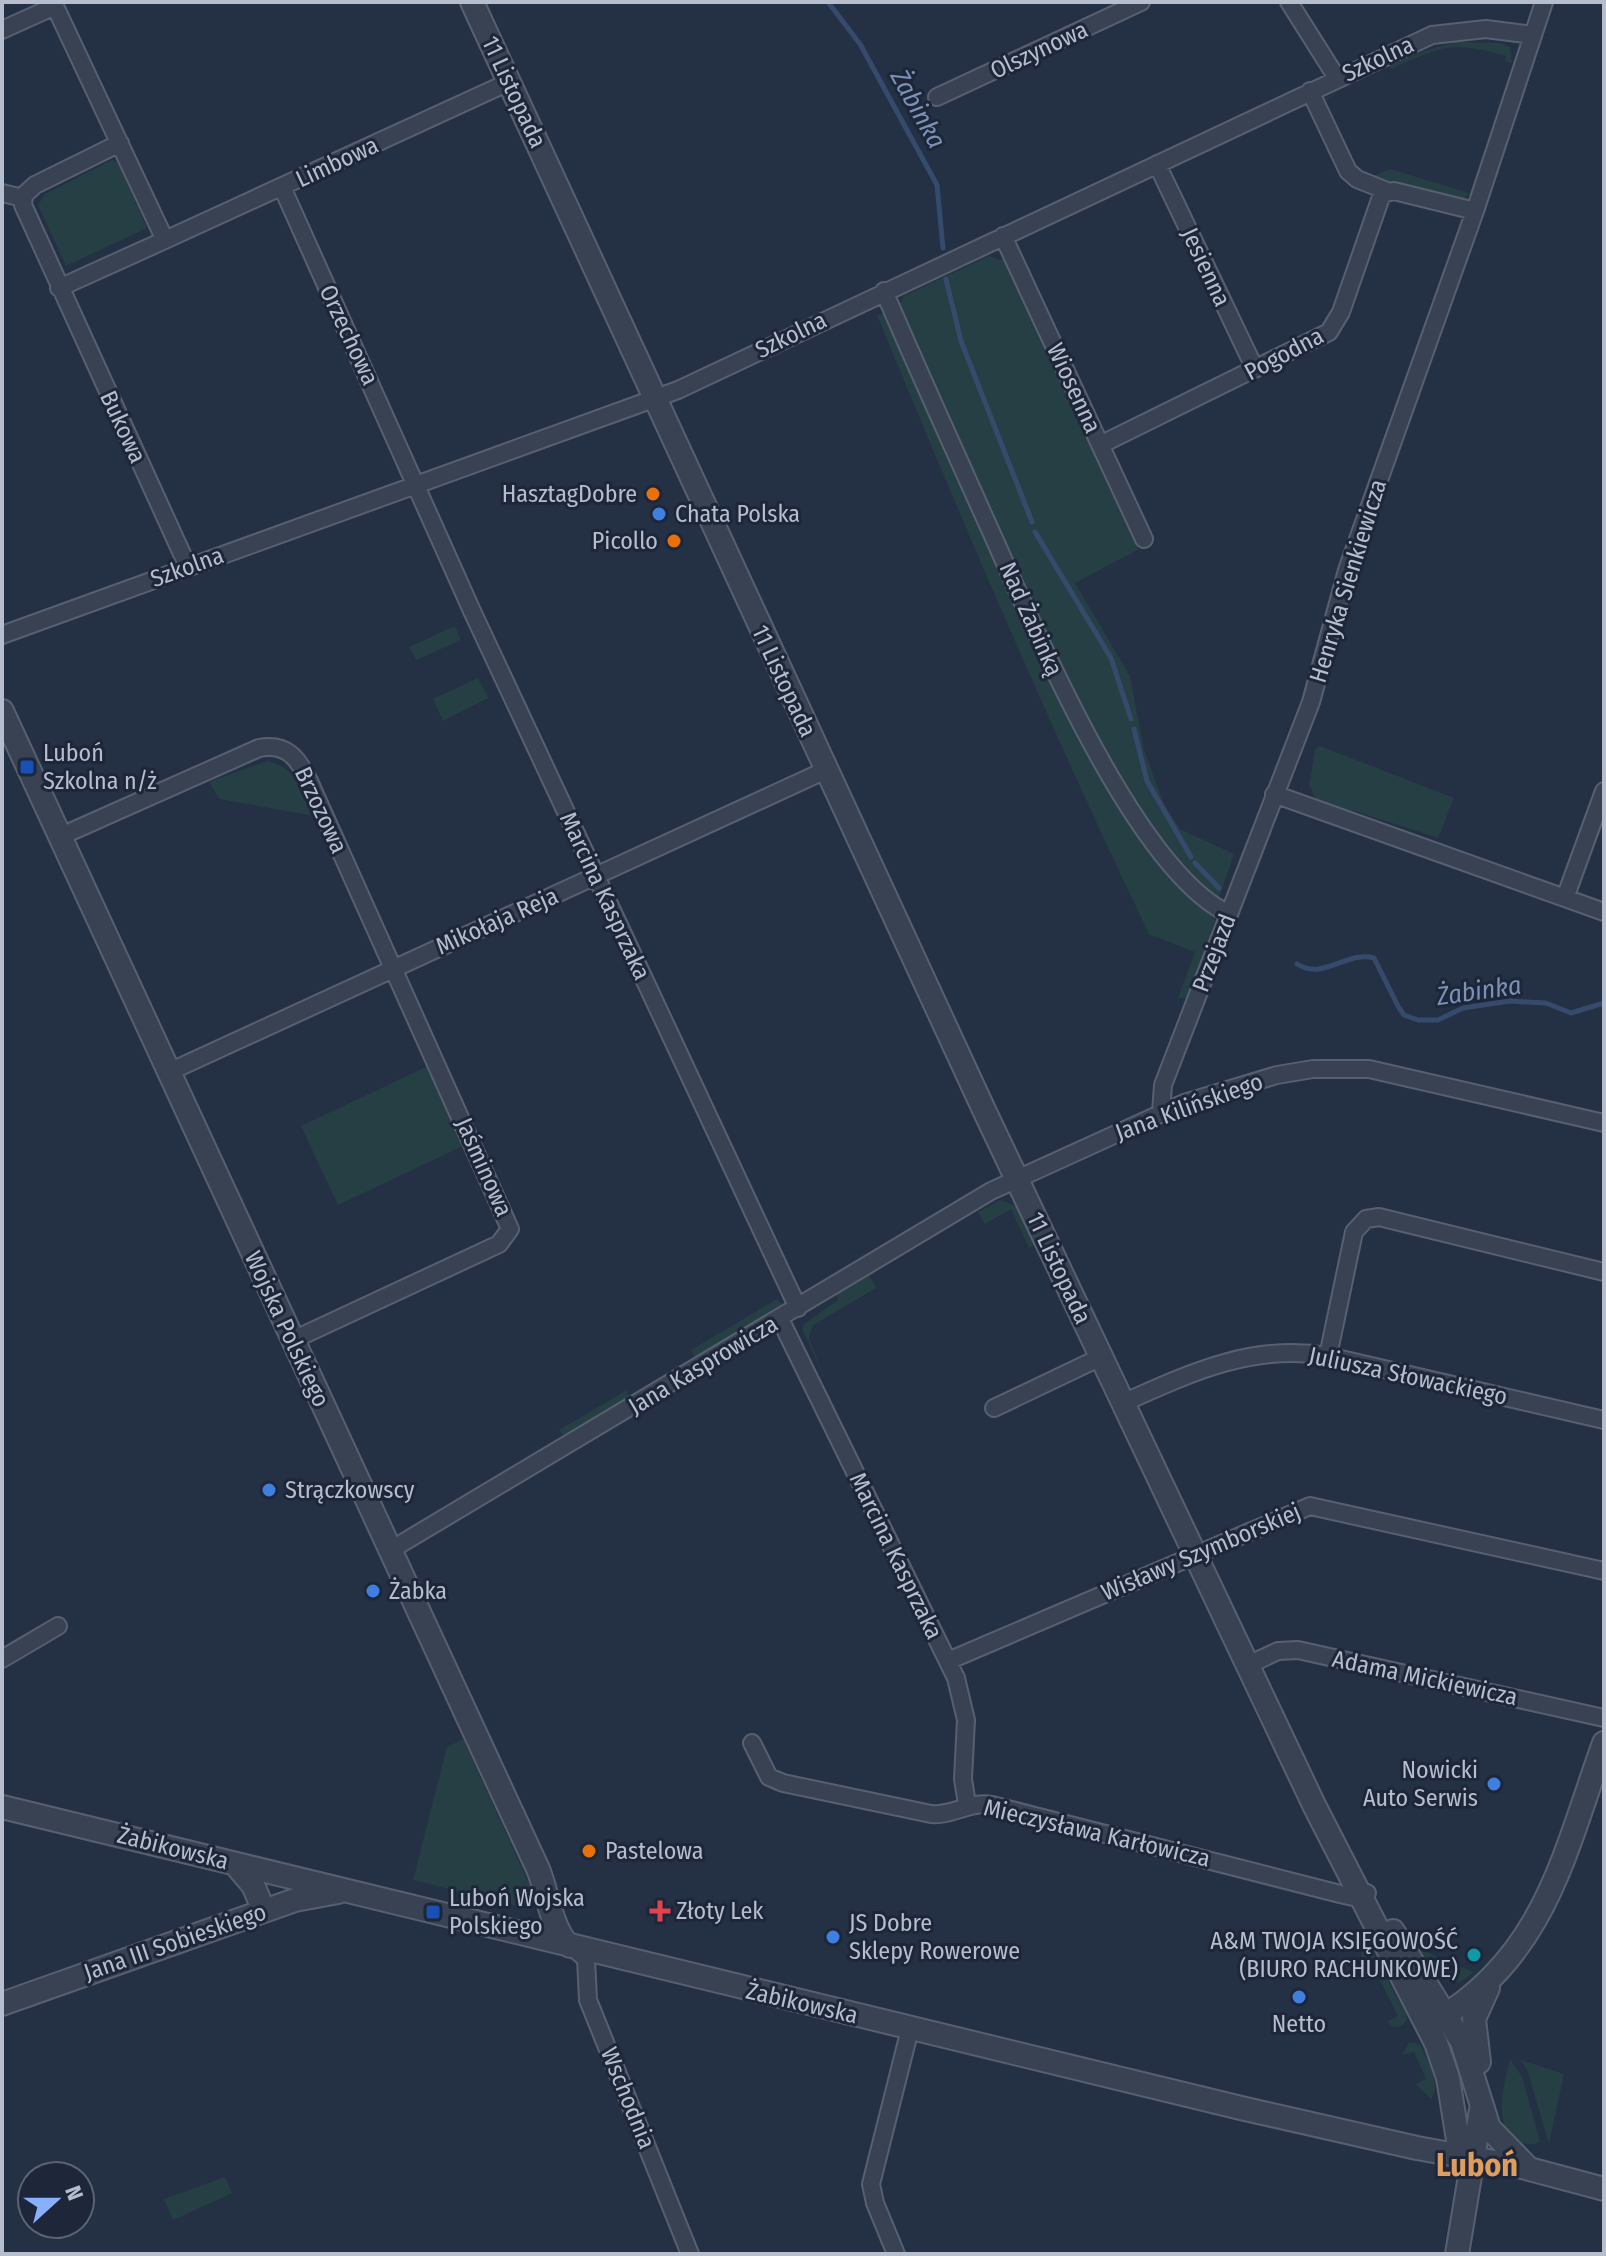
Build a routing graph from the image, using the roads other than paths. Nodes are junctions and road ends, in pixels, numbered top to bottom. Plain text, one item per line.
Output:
1 (472, 2) edge
2 (1141, 2) edge
3 (1289, 2) edge
4 (1544, 2) edge
5 (54, 4) edge
6 (2, 30) edge
7 (1533, 35) junction
8 (1337, 78) junction
9 (509, 82) junction
10 (1310, 91) junction
11 (937, 97) dead end
12 (120, 143) junction
13 (1157, 164) junction
14 (282, 187) junction
15 (1387, 191) junction
16 (2, 193) edge
17 (23, 198) junction
18 (1475, 211) junction
19 (1003, 236) junction
20 (165, 240) junction
21 (59, 288) junction
22 (884, 291) junction
23 (1255, 369) junction
24 (653, 398) junction
25 (1100, 445) junction
26 (415, 483) junction
27 (1144, 539) dead end
28 (188, 567) junction
29 (2, 635) edge
30 (2, 711) edge
31 (826, 770) junction
32 (1604, 791) edge
33 (1274, 794) junction
34 (59, 837) junction
35 (596, 877) junction
36 (1565, 898) junction
37 (1604, 912) edge
38 (1229, 914) junction
39 (394, 968) junction
40 (169, 1072) junction
41 (1161, 1112) junction
42 (1604, 1123) edge
43 (1017, 1178) junction
44 (1604, 1272) edge
45 (798, 1308) junction
46 (780, 1319) junction
47 (302, 1336) junction
48 (1328, 1356) junction
49 (1101, 1357) junction
50 (1123, 1403) junction
51 (994, 1408) dead end
52 (1604, 1420) edge
53 (389, 1551) junction
54 (1194, 1554) junction
55 (1604, 1571) edge
56 (58, 1626) dead end
57 (2, 1659) edge
58 (948, 1661) junction
59 (1248, 1665) junction
60 (1604, 1718) edge
61 (752, 1743) dead end
62 (1604, 1743) edge
63 (967, 1804) junction
64 (2, 1807) edge
65 (235, 1864) junction
66 (351, 1892) junction
67 (1363, 1894) junction
68 (264, 1911) junction
69 (570, 1946) junction
70 (1497, 1974) junction
71 (2, 2004) edge
72 (1437, 2020) junction
73 (910, 2029) junction
74 (1475, 2078) junction
75 (1481, 2108) junction
76 (1455, 2123) junction
77 (1417, 2148) junction
78 (1472, 2157) junction
79 (1530, 2169) junction
80 (1604, 2189) edge
81 (690, 2254) edge
82 (896, 2254) edge
83 (1457, 2254) edge

1 - 9 street, 11 Listopada
2 - 11 street, Olszynowa
3 - 8 street
4 - 7 street
5 - 6 street
5 - 12 street
7 - 8 street, Szkolna
7 - 18 street, Henryka Sienkiewicza
8 - 10 street, Szkolna
9 - 14 street, Limbowa
9 - 24 street, 11 Listopada
10 - 13 street, Szkolna
10 - 15 street
12 - 17 street
12 - 20 street
13 - 19 street, Szkolna
13 - 23 street, Jesienna
14 - 20 street, Limbowa
14 - 26 street, Orzechowa
15 - 18 street
15 - 23 street, Pogodna
16 - 17 street
17 - 21 street, Bukowa
18 - 33 street, Henryka Sienkiewicza
19 - 22 street, Szkolna
19 - 25 street, Wiosenna
20 - 21 street
21 - 28 street, Bukowa
22 - 24 street, Szkolna
22 - 38 street, Nad Żabinką
23 - 25 street, Pogodna
24 - 26 street, Szkolna
24 - 31 street, 11 Listopada
25 - 27 street, Wiosenna
26 - 28 street, Szkolna
26 - 35 street, Marcina Kasprzaka
28 - 29 street, Szkolna
30 - 34 street, Wojska Polskiego
31 - 35 street, Mikołaja Reja
31 - 43 street, 11 Listopada
32 - 36 street
33 - 36 street
33 - 38 street, Przejazd
34 - 39 street, Brzozowa
34 - 40 street, Wojska Polskiego
35 - 39 street, Mikołaja Reja
35 - 45 street, Marcina Kasprzaka
36 - 37 street
38 - 41 street, Przejazd
39 - 40 street, Mikołaja Reja
39 - 47 street, Jaśminowa
40 - 47 street, Wojska Polskiego
41 - 42 street, Jana Kilińskiego
41 - 43 street, Jana Kilińskiego
43 - 45 street, Jana Kasprowicza
43 - 49 street, 11 Listopada
44 - 48 street
45 - 46 street, Jana Kasprowicza
46 - 53 street, Jana Kasprowicza
46 - 58 street, Marcina Kasprzaka
47 - 53 street, Wojska Polskiego
48 - 50 street, Juliusza Słowackiego
48 - 52 street, Juliusza Słowackiego
49 - 50 street, 11 Listopada
49 - 51 street
50 - 54 street, 11 Listopada
53 - 69 street, Wojska Polskiego
54 - 55 street, Wisławy Szymborskiej
54 - 58 street, Wisławy Szymborskiej
54 - 59 street, 11 Listopada
56 - 57 street
58 - 63 street, Marcina Kasprzaka
59 - 60 street, Adama Mickiewicza
59 - 67 street, 11 Listopada
61 - 63 street, Mieczysława Karłowicza
62 - 70 street
63 - 67 street, Mieczysława Karłowicza
64 - 65 street, Żabikowska
65 - 66 street, Żabikowska
65 - 68 street
66 - 68 street, Jana III Sobieskiego
66 - 69 street, Żabikowska
67 - 72 street, 11 Listopada
68 - 71 street, Jana III Sobieskiego
69 - 73 street, Żabikowska
69 - 81 street, Wschodnia
70 - 72 street
70 - 74 street
72 - 74 street, 11 Listopada
72 - 76 street, 11 Listopada
73 - 77 street, Żabikowska
73 - 82 street
74 - 75 street, 11 Listopada
75 - 78 street
75 - 79 street
76 - 77 street
76 - 78 street, 11 Listopada
77 - 78 street, Żabikowska
78 - 79 street, Żabikowska
78 - 83 street
79 - 80 street, Żabikowska

